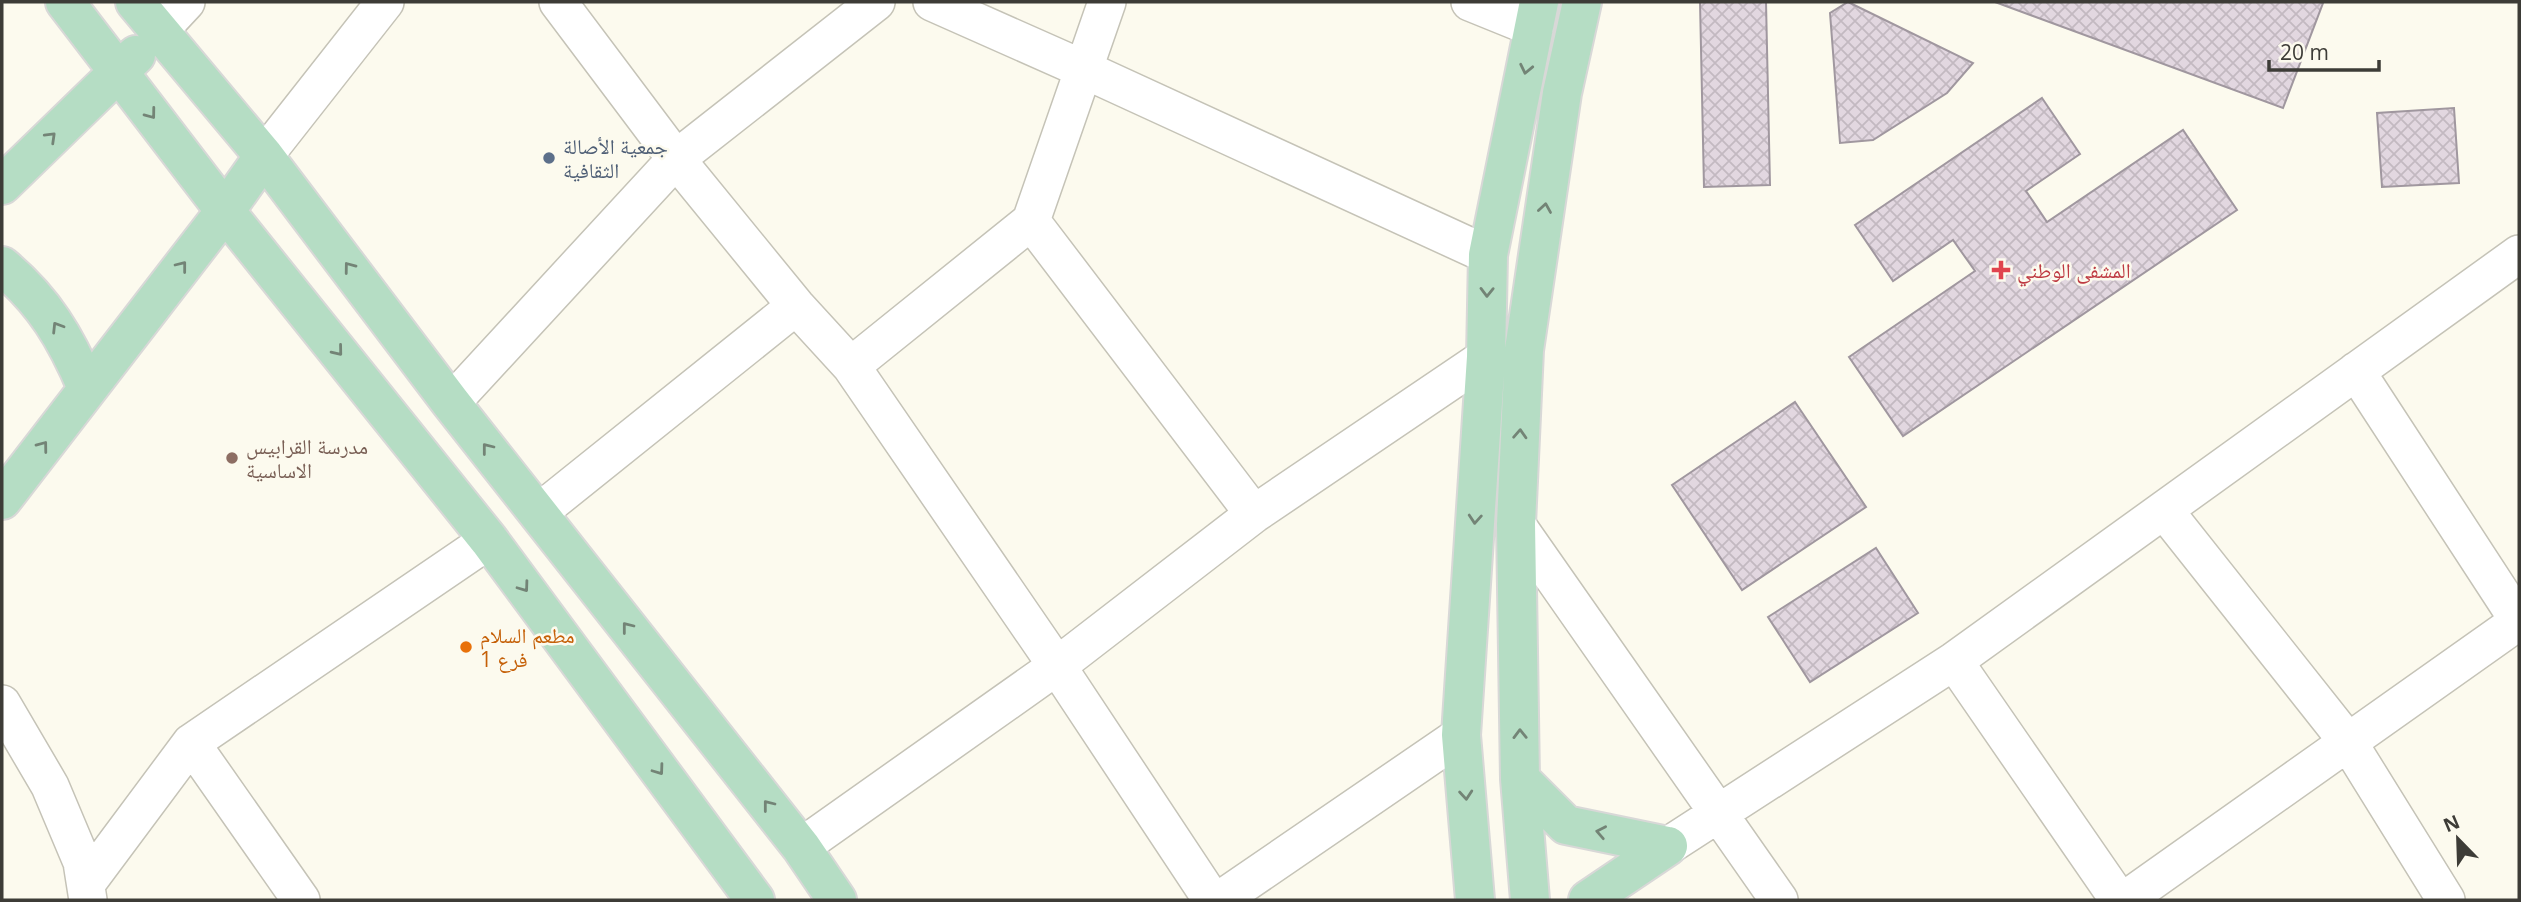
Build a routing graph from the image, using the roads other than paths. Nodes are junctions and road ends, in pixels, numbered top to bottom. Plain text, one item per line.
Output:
1 (65, 2) edge
2 (135, 2) edge
3 (186, 2) edge
4 (385, 2) edge
5 (558, 2) edge
6 (876, 2) edge
7 (932, 2) edge
8 (1107, 2) edge
9 (1470, 2) edge
10 (1582, 2) edge
11 (1608, 2) edge
12 (1537, 15) edge
13 (158, 32) junction
14 (1083, 69) junction
15 (119, 72) junction
16 (1562, 93) junction
17 (264, 156) junction
18 (676, 159) junction
19 (2, 185) edge
20 (225, 211) junction
21 (1031, 221) junction
22 (2519, 254) edge
23 (1488, 255) junction
24 (2, 266) edge
25 (796, 306) junction
26 (1486, 357) junction
27 (851, 366) junction
28 (2356, 371) junction
29 (87, 388) junction
30 (451, 403) junction
31 (2, 500) edge
32 (2164, 510) junction
33 (538, 513) junction
34 (1254, 514) junction
35 (1516, 524) junction
36 (489, 540) junction
37 (1954, 661) junction
38 (1057, 666) junction
39 (2, 704) edge
40 (1461, 735) junction
41 (2348, 742) junction
42 (191, 743) junction
43 (1520, 779) junction
44 (1716, 813) junction
45 (1668, 846) junction
46 (801, 847) junction
47 (87, 892) edge
48 (746, 897) edge
49 (302, 900) edge
50 (837, 900) edge
51 (1212, 900) edge
52 (1220, 900) edge
53 (1475, 900) edge
54 (1530, 900) edge
55 (1588, 900) edge
56 (1779, 900) edge
57 (2119, 900) edge
58 (2125, 900) edge
59 (2446, 900) edge

1 - 15 main road
2 - 13 main road
3 - 13 street
4 - 17 street
5 - 18 street
6 - 18 street
7 - 14 street
8 - 14 street
9 - 12 street
10 - 16 main road
11 - 16 main road
12 -> 23 main road
13 - 15 main road
13 - 17 main road
14 - 21 street
14 - 23 street
19 -> 15 main road
15 -> 20 main road
35 -> 16 main road
17 - 20 main road
30 -> 17 main road
18 - 25 street
18 - 30 street
29 -> 20 main road
20 -> 36 main road
21 - 27 street
21 - 34 street
22 - 28 street
23 -> 26 main road
29 -> 24 main road
25 - 27 street
25 - 33 street
26 - 34 street
26 -> 40 main road
27 - 38 street
28 - 32 street
28 - 41 street
31 -> 29 main road
33 -> 30 main road
32 - 37 street
32 - 41 street
46 -> 33 main road
34 - 38 street
43 -> 35 main road
35 - 44 street
36 - 42 street
36 -> 48 main road
37 - 44 street
37 - 57 street
38 - 46 street
38 - 51 street
39 - 47 street
40 - 52 street
40 -> 53 main road
41 - 58 street
41 - 59 street
42 - 47 street
42 - 49 street
45 -> 43 main road
43 - 54 main road
44 - 45 street
44 - 56 street
45 - 55 main road
46 - 50 main road

